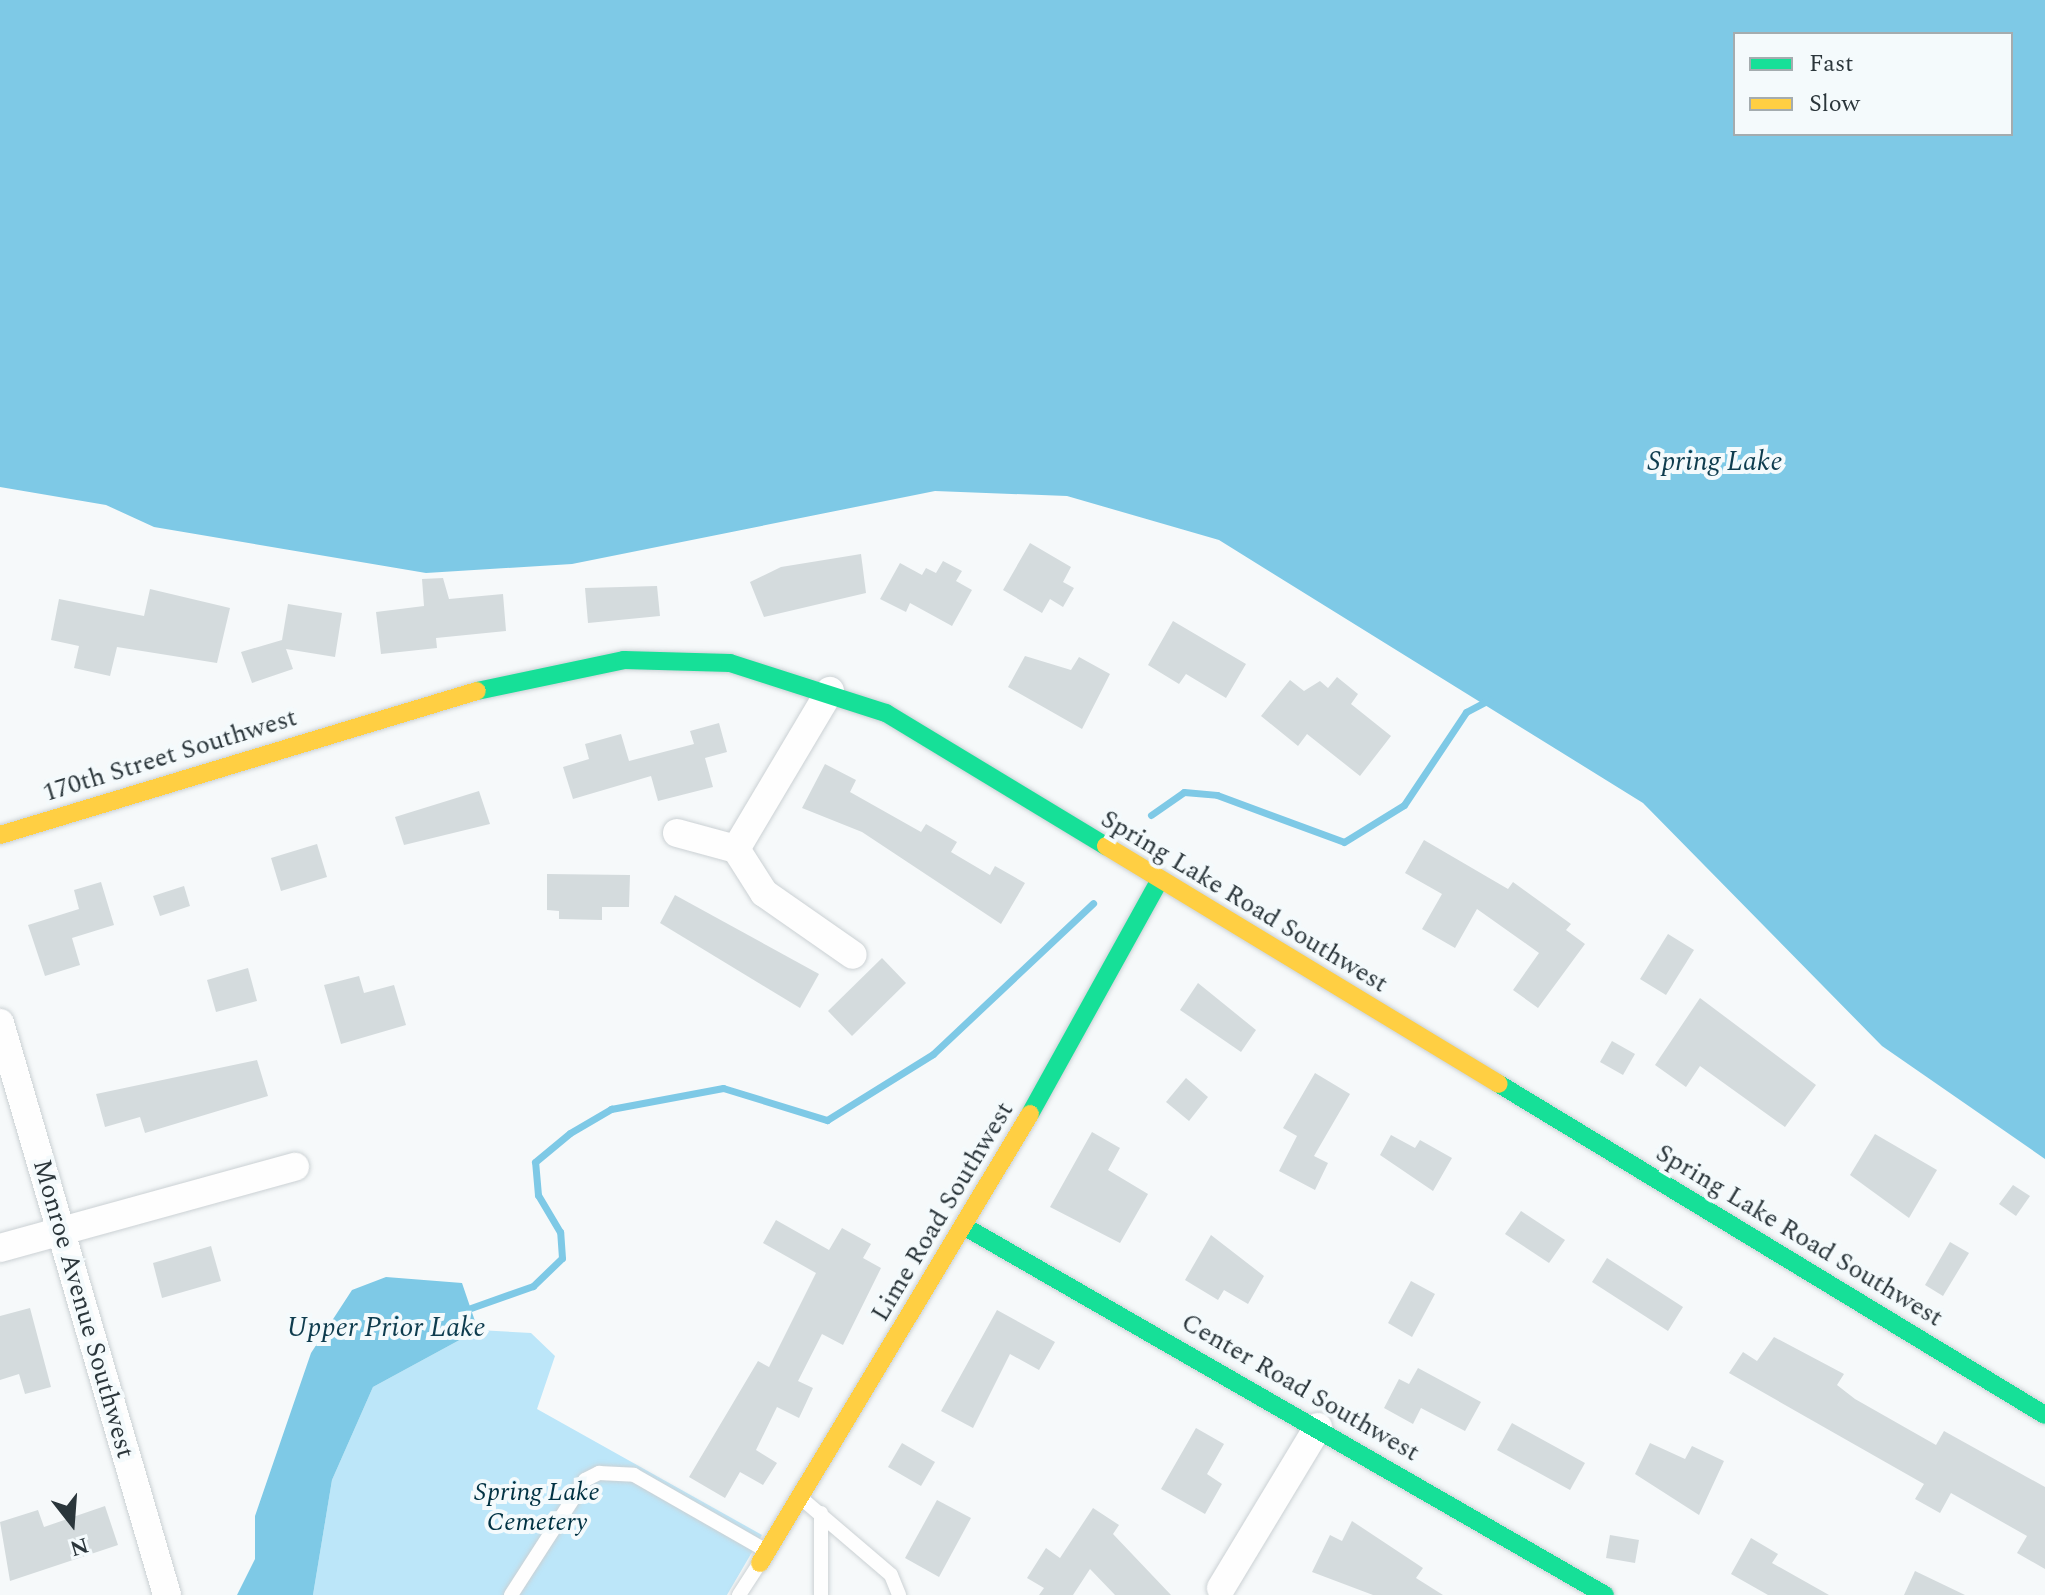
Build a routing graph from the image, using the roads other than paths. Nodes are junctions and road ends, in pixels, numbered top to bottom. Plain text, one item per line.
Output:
1 (830, 691) junction
2 (355, 727) joint
3 (677, 833) dead end
4 (0, 835) edge
5 (736, 849) junction
6 (1159, 881) junction
7 (853, 955) dead end
8 (0, 1023) edge
9 (295, 1167) dead end
10 (967, 1228) junction
11 (61, 1231) junction
12 (0, 1248) edge
13 (2045, 1415) edge
14 (1318, 1427) junction
15 (801, 1498) junction
16 (821, 1513) junction
17 (764, 1558) junction
18 (1221, 1588) dead end
19 (515, 1594) edge
20 (167, 1595) edge
21 (739, 1595) edge
22 (821, 1595) edge
23 (899, 1595) edge
24 (1605, 1595) edge

1 - 2 street, Spring Lake Road Southwest
1 - 5 street
1 - 6 street, Spring Lake Road Southwest
2 - 4 street, 170th Street Southwest
3 - 5 street
5 - 7 street
6 - 10 street, Lime Road Southwest
6 - 13 street, Spring Lake Road Southwest
8 - 11 street, Monroe Avenue Southwest
9 - 11 street
10 - 14 street, Center Road Southwest
10 - 15 street, Lime Road Southwest
11 - 12 street
11 - 20 street, Monroe Avenue Southwest
14 - 18 street
14 - 24 street, Center Road Southwest
15 - 16 lane
15 - 17 street, Lime Road Southwest
16 - 22 lane
16 - 23 lane
17 - 19 lane
17 - 21 lane

